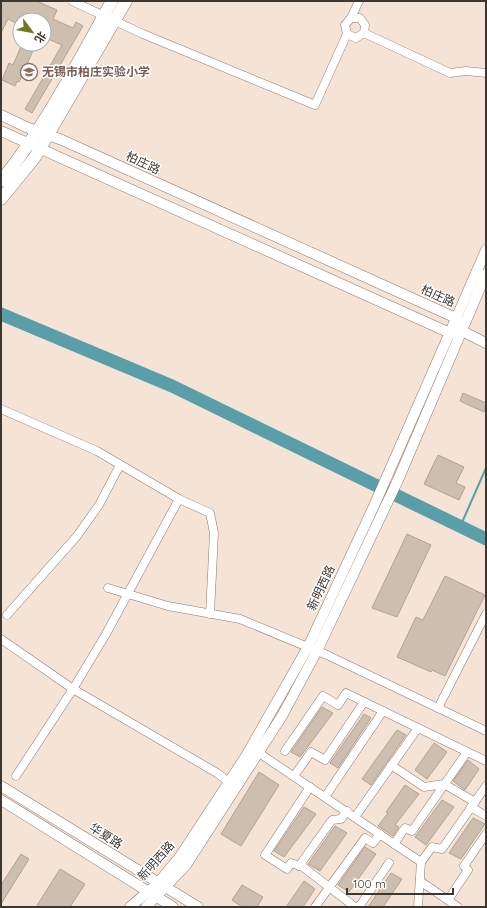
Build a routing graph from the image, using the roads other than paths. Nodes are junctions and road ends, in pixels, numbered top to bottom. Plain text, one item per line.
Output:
1 (72, 1) edge
2 (112, 1) edge
3 (126, 1) edge
4 (359, 1) edge
5 (110, 18) junction
6 (351, 18) junction
7 (364, 33) junction
8 (347, 34) junction
9 (486, 73) edge
10 (1, 115) edge
11 (1, 131) edge
12 (43, 133) junction
13 (35, 146) junction
14 (1, 181) edge
15 (1, 199) edge
16 (486, 250) edge
17 (486, 274) edge
18 (456, 318) junction
19 (462, 331) junction
20 (450, 334) junction
21 (486, 343) edge
22 (1, 408) edge
23 (120, 465) junction
24 (179, 499) junction
25 (379, 507) junction
26 (108, 588) dead end
27 (128, 594) junction
28 (210, 614) junction
29 (486, 614) edge
30 (7, 615) dead end
31 (1, 639) edge
32 (312, 649) junction
33 (73, 689) junction
34 (364, 702) junction
35 (438, 708) junction
36 (383, 711) junction
37 (418, 728) junction
38 (486, 731) edge
39 (285, 751) dead end
40 (467, 752) junction
41 (259, 753) junction
42 (486, 761) edge
43 (391, 765) junction
44 (16, 776) dead end
45 (294, 776) junction
46 (229, 782) junction
47 (444, 784) junction
48 (1, 786) edge
49 (486, 786) edge
50 (310, 787) junction
51 (326, 797) junction
52 (1, 800) edge
53 (473, 805) junction
54 (347, 812) junction
55 (486, 816) edge
56 (354, 817) junction
57 (380, 834) junction
58 (486, 834) edge
59 (394, 844) junction
60 (421, 862) junction
61 (389, 863) dead end
62 (299, 866) junction
63 (420, 881) junction
64 (162, 885) junction
65 (147, 892) junction
66 (157, 898) junction
67 (448, 900) junction
68 (130, 907) edge
69 (146, 907) edge
70 (173, 907) edge
71 (198, 907) edge
72 (316, 907) edge
73 (355, 907) edge
74 (359, 907) edge
75 (418, 907) edge
76 (458, 907) edge

1 - 5 street
2 - 5 main road
3 - 5 main road
4 - 6 street
5 - 8 street
5 - 12 main road
6 - 7 street
6 - 8 street
7 - 8 street
7 - 9 street
10 - 12 street, 柏庄路
11 - 13 street
12 - 13 main road
12 - 18 street, 柏庄路
13 - 14 main road
13 - 15 main road
13 - 20 street
16 - 18 street, 新明西路
17 - 19 street, 新明西路
18 - 19 street, 柏庄路
18 - 20 street, 新明西路
19 - 20 street
19 - 21 street
19 - 25 street, 新明西路
20 - 25 street, 新明西路
22 - 23 street
23 - 24 street
23 - 30 street
24 - 27 street
24 - 28 street
25 - 32 street, 新明西路
26 - 27 street
27 - 28 street
27 - 33 street
28 - 32 street
29 - 35 street
31 - 33 street
32 - 35 street
32 - 41 street, 新明西路
32 - 46 street, 新明西路
33 - 44 street
33 - 46 street
34 - 36 street
34 - 39 street
34 - 45 street
35 - 38 street
36 - 37 street
36 - 51 street
37 - 40 street
37 - 43 street
40 - 42 street
40 - 47 street
41 - 45 street
41 - 64 street, 新明西路
43 - 47 street
43 - 56 street
45 - 50 street
46 - 64 street, 新明西路
47 - 53 street
47 - 59 street
48 - 64 street, 华夏路
49 - 53 street
50 - 51 street
50 - 62 street
51 - 54 street
52 - 65 street
53 - 55 street
53 - 60 street
54 - 56 street
54 - 62 street
56 - 57 street
57 - 59 street
57 - 72 street
58 - 67 street
59 - 60 street
60 - 63 street
61 - 74 street
62 - 73 street
63 - 67 street
63 - 75 street
64 - 65 street, 新明西路
64 - 66 street, 新明西路
64 - 71 street, 华夏路
65 - 66 street
65 - 68 street, 新明西路
66 - 69 street, 新明西路
66 - 70 street
67 - 76 street

